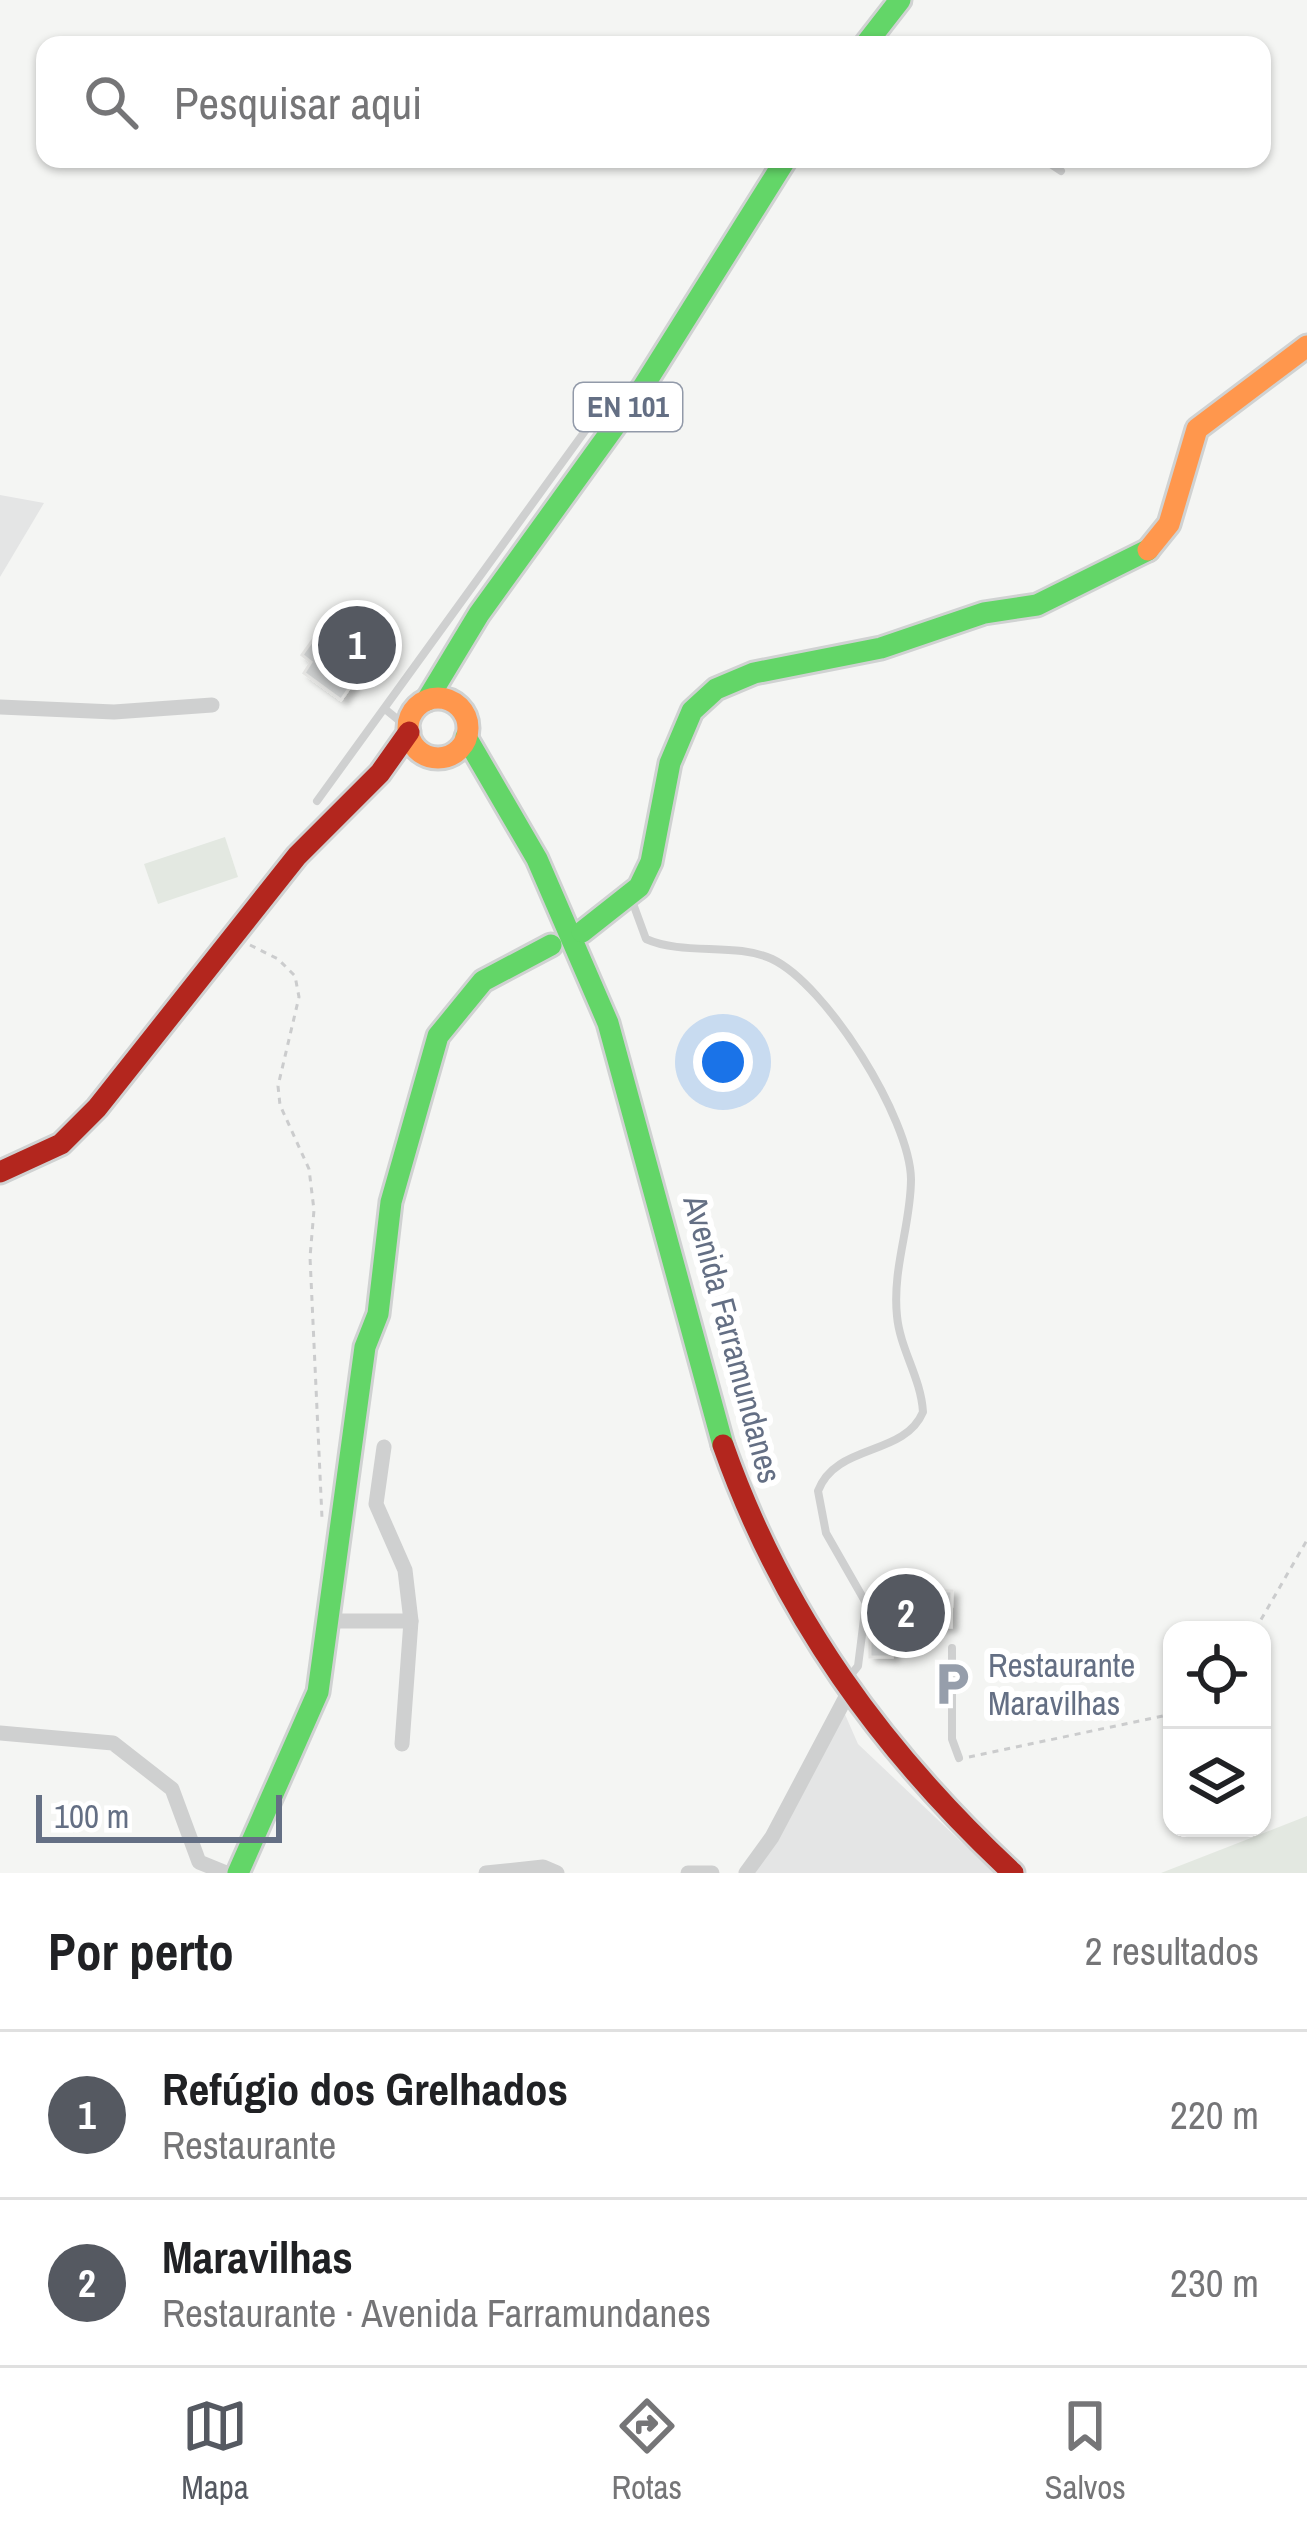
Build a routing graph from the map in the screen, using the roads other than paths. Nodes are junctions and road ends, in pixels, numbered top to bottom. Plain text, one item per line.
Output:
1 (900, 0) edge
2 (872, 36) edge
3 (780, 168) edge
4 (1056, 168) edge
5 (1060, 171) dead end
6 (1307, 346) edge
7 (614, 391) dead end
8 (462, 648) junction
9 (400, 687) junction
10 (425, 701) junction
11 (212, 705) dead end
12 (0, 707) edge
13 (386, 709) junction
14 (463, 711) junction
15 (409, 730) junction
16 (466, 737) junction
17 (438, 756) junction
18 (491, 782) junction
19 (358, 794) junction
20 (317, 801) dead end
21 (630, 896) junction
22 (582, 932) dead end
23 (551, 946) dead end
24 (0, 1172) edge
25 (384, 1447) dead end
26 (340, 1512) junction
27 (380, 1517) junction
28 (327, 1621) junction
29 (411, 1621) junction
30 (952, 1648) dead end
31 (843, 1692) junction
32 (0, 1733) edge
33 (402, 1744) dead end
34 (959, 1758) road end
35 (226, 1873) edge
36 (238, 1873) edge
37 (486, 1873) edge
38 (557, 1873) edge
39 (688, 1873) edge
40 (712, 1873) edge
41 (746, 1873) edge
42 (1013, 1873) edge

1 - 2 main road
3 - 8 main road, EN 101
4 - 5 lane
6 - 21 main road
7 - 9 lane
8 - 10 main road
8 - 14 main road
9 - 10 lane
9 - 13 lane
10 - 14 main road
10 - 15 main road
11 - 12 street
13 - 15 lane
13 - 20 lane
14 - 16 main road
15 - 17 main road
15 - 19 main road
16 - 17 main road
16 - 18 main road, Avenida Farramundanes
17 - 18 main road
17 - 19 main road
18 - 31 main road, Avenida Farramundanes
19 - 24 main road
21 - 22 main road
21 - 31 lane
23 - 26 main road
25 - 27 street
26 - 27 street
26 - 28 main road
27 - 29 street
28 - 29 street
28 - 36 main road
29 - 33 street
30 - 34 lane
31 - 41 street
31 - 42 main road, Avenida Farramundanes
32 - 35 street
37 - 38 street
39 - 40 street

